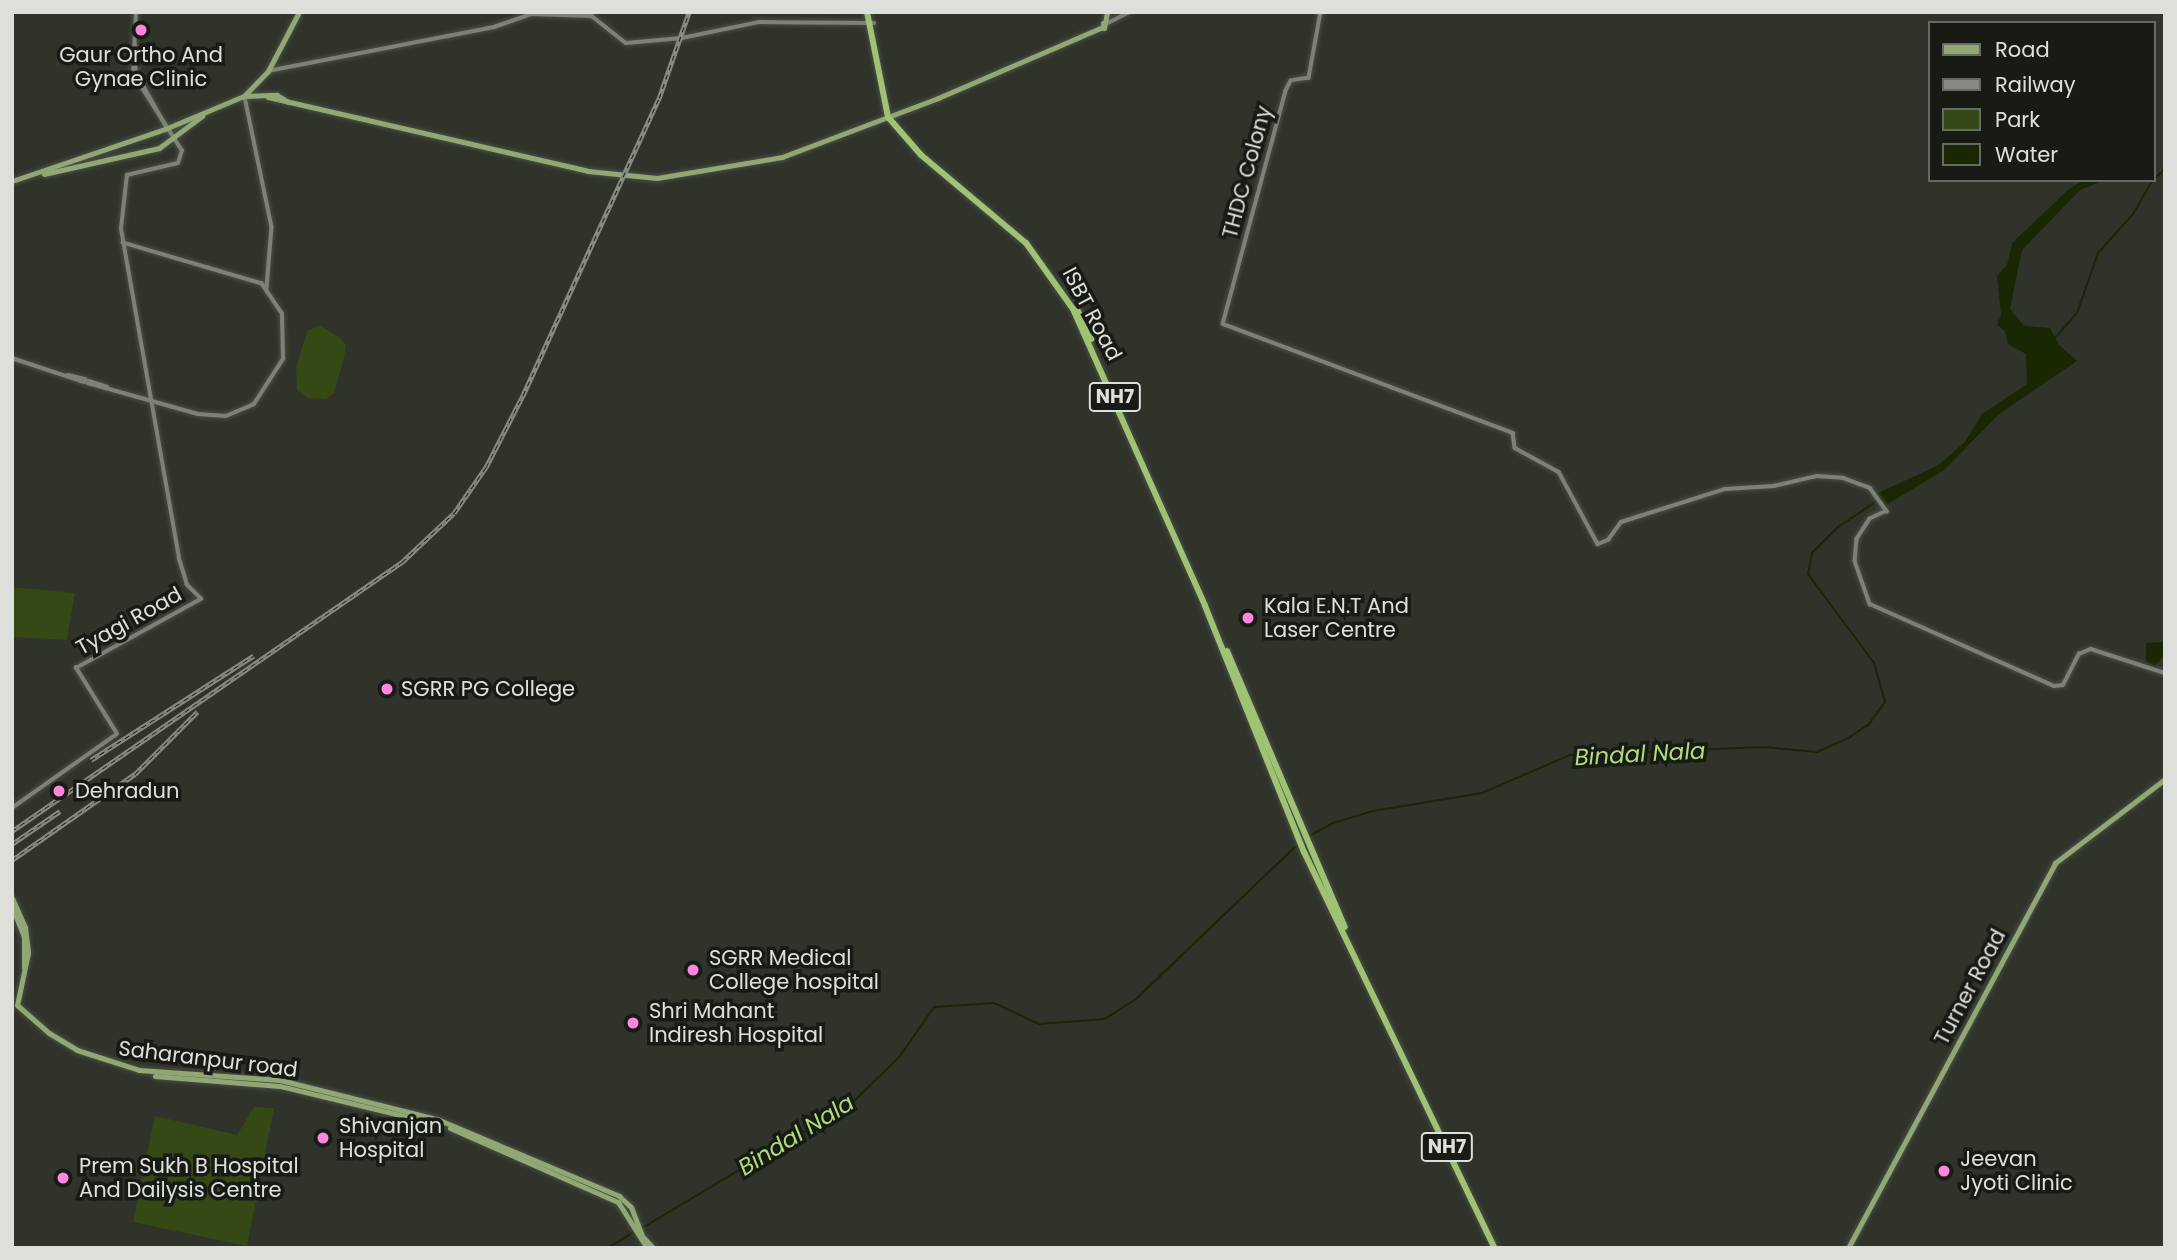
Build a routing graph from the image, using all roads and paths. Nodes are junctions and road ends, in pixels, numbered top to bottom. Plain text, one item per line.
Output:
1 (137, 12) edge
2 (299, 12) edge
3 (870, 12) edge
4 (1107, 12) edge
5 (1130, 12) edge
6 (1321, 12) edge
7 (872, 23) junction
8 (1104, 24) junction
9 (268, 71) junction
10 (244, 97) junction
11 (208, 112) junction
12 (890, 117) junction
13 (166, 129) junction
14 (174, 137) junction
15 (12, 182) edge
16 (123, 243) junction
17 (267, 288) junction
18 (12, 358) edge
19 (151, 401) junction
20 (2165, 673) edge
21 (2165, 779) edge
22 (12, 808) edge
23 (12, 898) edge
24 (12, 907) edge
25 (14, 1005) edge
26 (640, 1237) junction
27 (647, 1248) edge
28 (653, 1248) edge
29 (1496, 1248) edge
30 (1848, 1248) edge

1 - 13 street
2 - 9 main road
3 - 7 highway
4 - 8 main road
5 - 8 street
6 - 20 street, THDC Colony
7 - 9 street
7 - 12 highway
8 - 12 main road
9 - 10 main road
10 - 11 main road
10 - 12 main road
10 - 17 street
11 - 13 main road
11 - 14 main road
12 - 29 highway, ISBT Road / NH7
13 - 14 street
13 - 15 main road
14 - 15 main road
14 - 16 street
16 - 17 street
16 - 19 street
17 - 19 street
18 - 19 street
19 - 22 street, Tyagi Road
21 - 30 main road, Turner Road
23 - 25 main road
24 - 25 main road
25 - 26 main road, Saharanpur road
26 - 27 main road
26 - 28 main road

